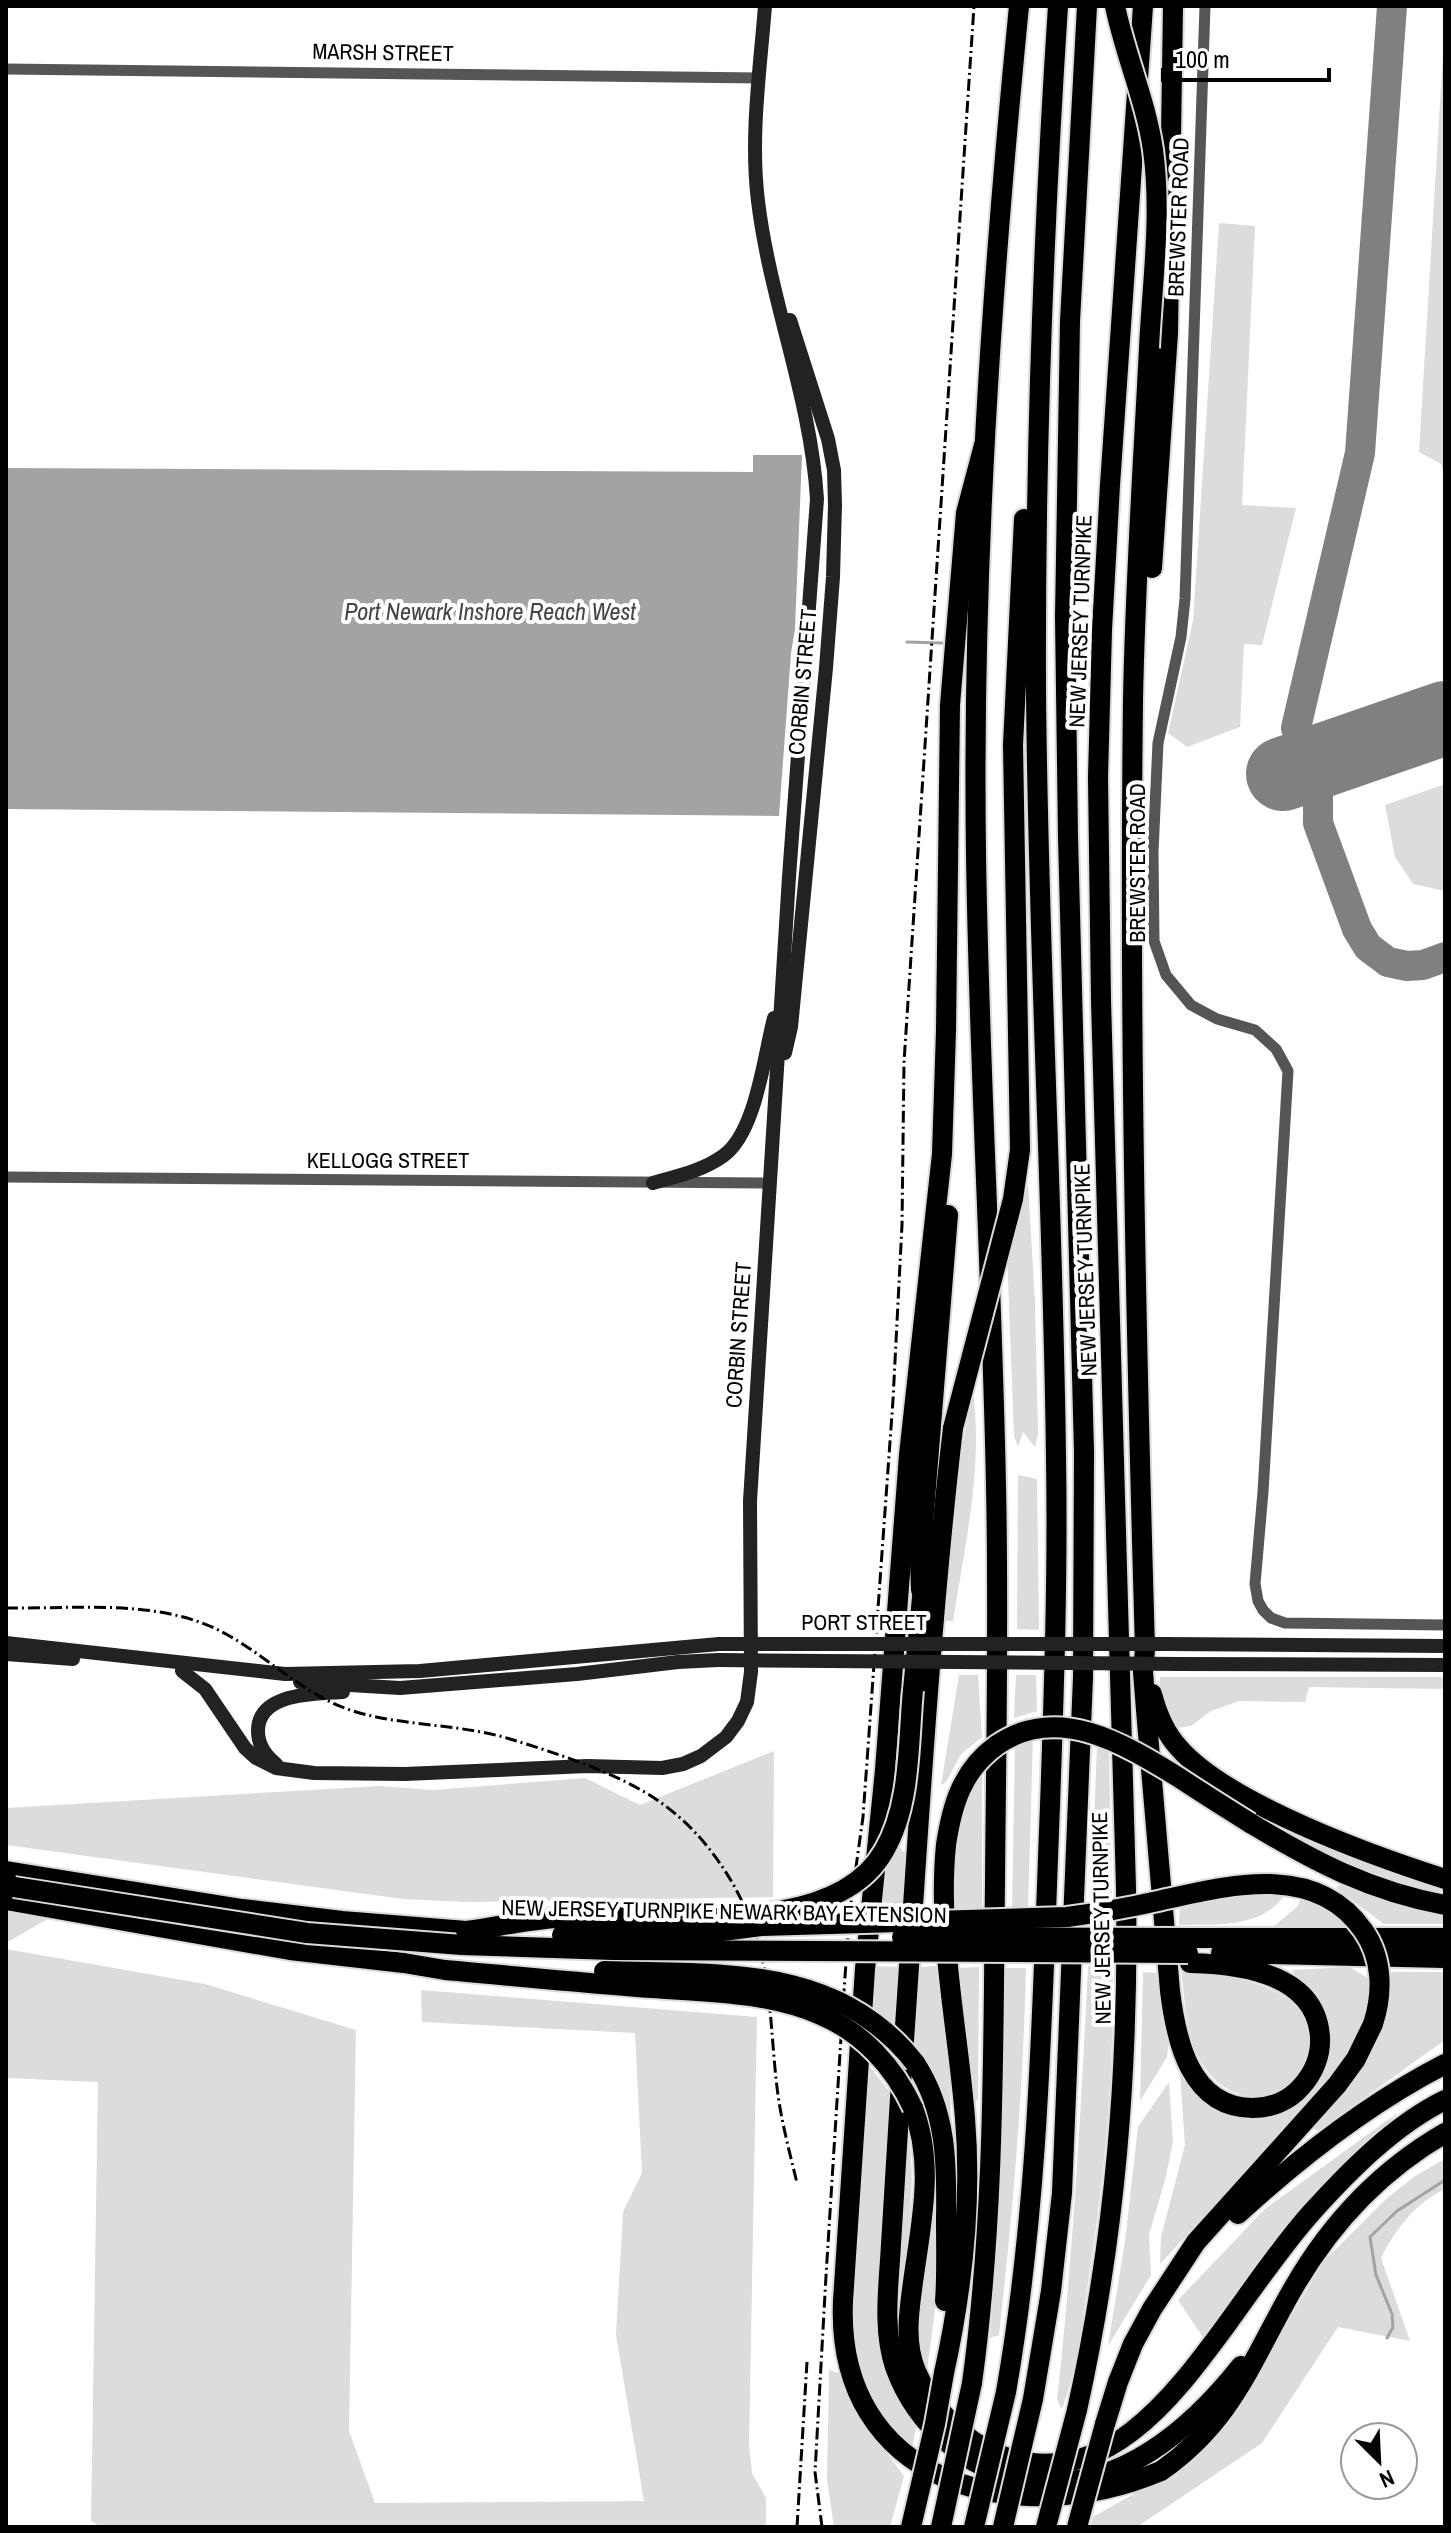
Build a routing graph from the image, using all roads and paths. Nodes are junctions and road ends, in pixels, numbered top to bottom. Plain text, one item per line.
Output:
1 (765, 6) edge
2 (1019, 6) edge
3 (1058, 6) edge
4 (1087, 6) edge
5 (1115, 6) edge
6 (1143, 6) edge
7 (1173, 6) edge
8 (1205, 6) edge
9 (6, 69) edge
10 (759, 78) junction
11 (775, 286) junction
12 (1038, 428) junction
13 (984, 445) junction
14 (1134, 755) junction
15 (782, 982) junction
16 (946, 1030) junction
17 (777, 1088) junction
18 (6, 1177) edge
19 (653, 1183) junction
20 (770, 1183) junction
21 (953, 1428) junction
22 (921, 1590) junction
23 (1445, 1625) edge
24 (6, 1643) edge
25 (1445, 1646) edge
26 (1145, 1649) junction
27 (6, 1654) edge
28 (127, 1660) junction
29 (1445, 1665) edge
30 (182, 1671) junction
31 (291, 1678) junction
32 (400, 1688) junction
33 (286, 1771) junction
34 (1445, 1879) edge
35 (10, 1884) edge
36 (1445, 1905) edge
37 (466, 1931) junction
38 (684, 1936) junction
39 (1445, 1938) edge
40 (1189, 1951) junction
41 (1445, 1958) edge
42 (404, 1963) junction
43 (1445, 2064) edge
44 (1445, 2100) edge
45 (1445, 2133) edge
46 (1174, 2275) junction
47 (1282, 2308) junction
48 (944, 2373) junction
49 (1079, 2518) edge
50 (911, 2527) edge
51 (941, 2527) edge
52 (974, 2527) edge
53 (1003, 2527) edge
54 (1046, 2527) edge

1 - 10 main road, CORBIN STREET
2 - 13 highway
3 - 12 highway, NEW JERSEY TURNPIKE
4 - 53 highway, NEW JERSEY TURNPIKE, bridge
5 - 14 highway, bridge
6 - 54 highway, NEW JERSEY TURNPIKE, bridge
7 - 14 highway
8 - 23 street, BREWSTER ROAD
9 - 10 street, MARSH STREET
10 - 11 main road, CORBIN STREET
11 - 15 main road, CORBIN STREET
11 - 17 main road, CORBIN STREET
12 - 21 highway, bridge
12 - 52 highway, NEW JERSEY TURNPIKE, bridge
13 - 16 highway
13 - 51 highway, bridge
14 - 26 highway
15 - 17 main road, CORBIN STREET
15 - 19 main road
16 - 22 highway
16 - 49 highway
17 - 20 main road, CORBIN STREET
18 - 19 street, KELLOGG STREET
19 - 20 street, KELLOGG STREET
20 - 33 main road, CORBIN STREET
21 - 22 highway
21 - 47 highway
22 - 37 highway, bridge
24 - 28 main road
25 - 31 main road, PORT STREET, bridge
26 - 34 highway
26 - 40 highway
27 - 28 main road
28 - 30 main road
28 - 31 main road
29 - 32 main road, PORT STREET, bridge
30 - 31 main road
30 - 33 main road
31 - 32 main road, PORT STREET
32 - 33 main road
35 - 37 highway, NEW JERSEY TURNPIKE NEWARK BAY EXTENSION
35 - 40 highway, NEW JERSEY TURNPIKE NEWARK BAY EXTENSION, bridge
35 - 42 highway
36 - 48 highway, bridge
37 - 38 highway, NEW JERSEY TURNPIKE NEWARK BAY EXTENSION, bridge
38 - 40 highway, NEW JERSEY TURNPIKE NEWARK BAY EXTENSION, bridge
38 - 46 highway, bridge
39 - 40 highway, NEW JERSEY TURNPIKE NEWARK BAY EXTENSION
40 - 41 highway, NEW JERSEY TURNPIKE NEWARK BAY EXTENSION
42 - 44 highway, bridge
42 - 48 highway, bridge
43 - 46 highway
45 - 47 highway
46 - 49 highway, bridge
47 - 49 highway
48 - 50 highway, bridge

